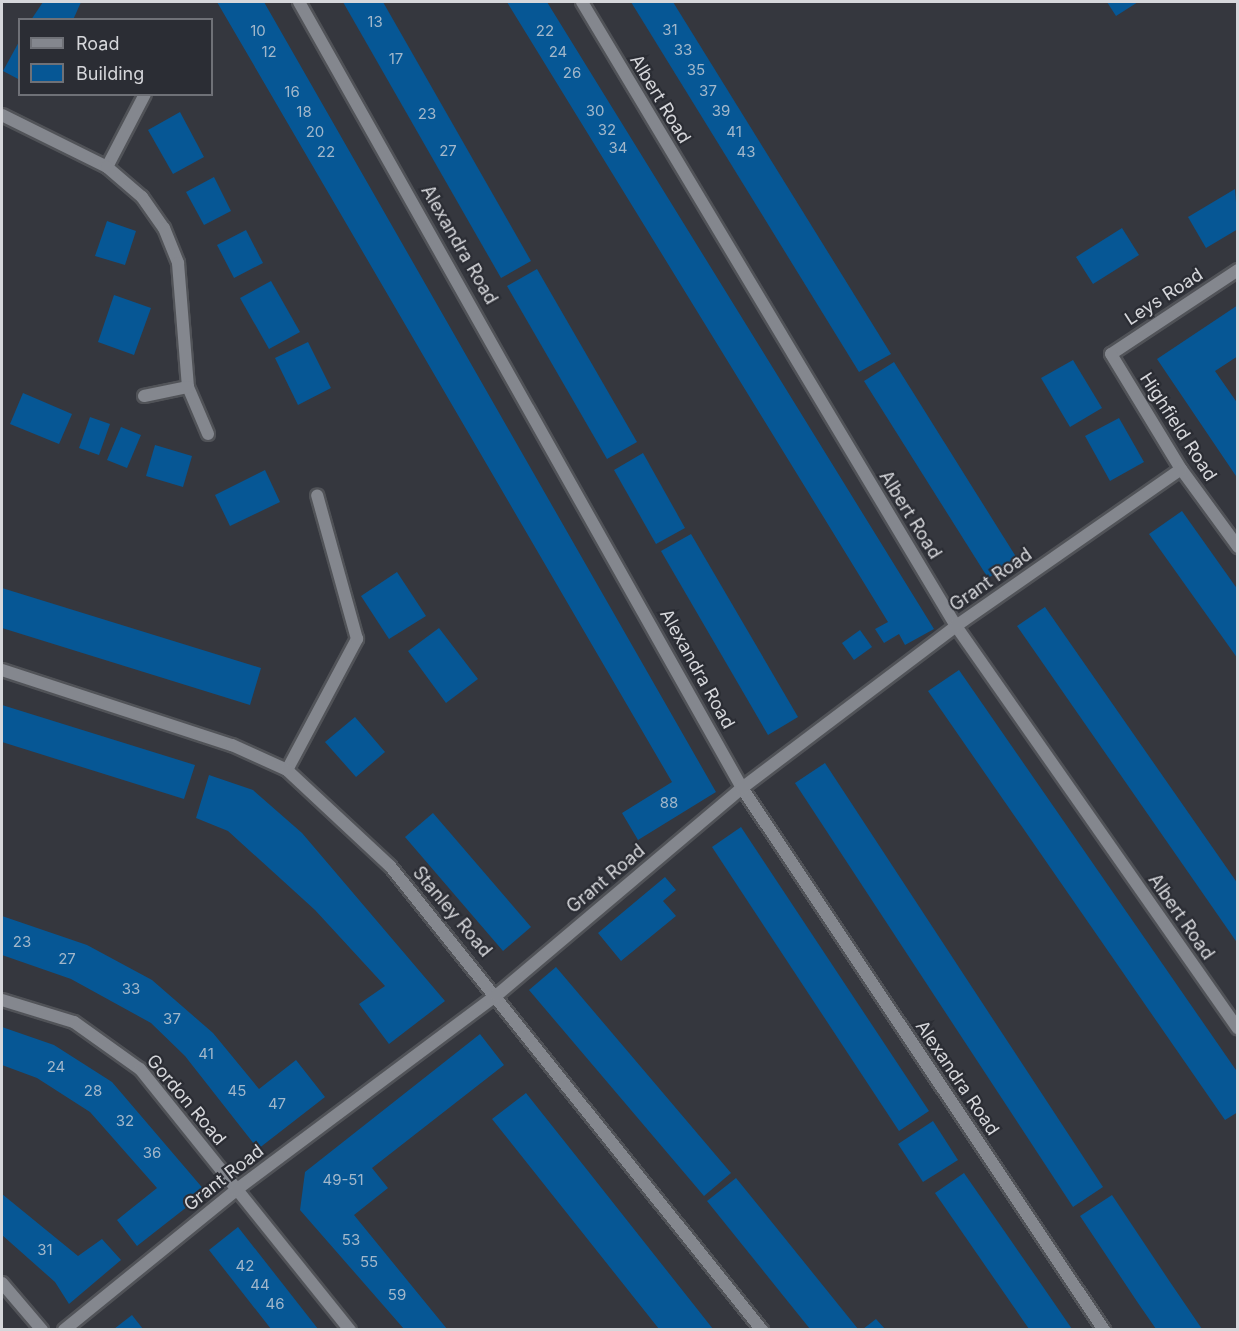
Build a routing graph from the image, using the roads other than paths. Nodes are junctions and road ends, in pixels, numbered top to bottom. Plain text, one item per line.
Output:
1 (299, 2) edge
2 (582, 2) edge
3 (144, 96) edge
4 (2, 116) edge
5 (107, 167) junction
6 (1238, 270) edge
7 (1111, 354) joint
8 (188, 387) junction
9 (144, 396) dead end
10 (208, 434) dead end
11 (1181, 469) junction
12 (317, 495) dead end
13 (1238, 547) edge
14 (956, 626) junction
15 (2, 669) edge
16 (287, 770) junction
17 (742, 788) junction
18 (497, 995) junction
19 (2, 1000) edge
20 (1238, 1028) edge
21 (236, 1190) junction
22 (2, 1283) edge
23 (42, 1329) edge
24 (64, 1329) edge
25 (350, 1329) edge
26 (762, 1329) edge
27 (1104, 1329) edge

1 - 17 street, Alexandra Road
2 - 14 street, Albert Road
3 - 5 street
4 - 5 street
5 - 8 street
6 - 7 street, Leys Road
7 - 11 street, Highfield Road
8 - 9 street
8 - 10 street
11 - 13 street, Highfield Road
11 - 14 street, Grant Road
12 - 16 street
14 - 17 street, Grant Road
14 - 20 street, Albert Road
15 - 16 street, Stanley Road
16 - 18 street, Stanley Road
17 - 18 street, Grant Road
17 - 27 street, Alexandra Road
18 - 21 street, Grant Road
18 - 26 street, Stanley Road
19 - 21 street, Gordon Road
21 - 24 street, Grant Road
21 - 25 street, Gordon Road
22 - 23 street

